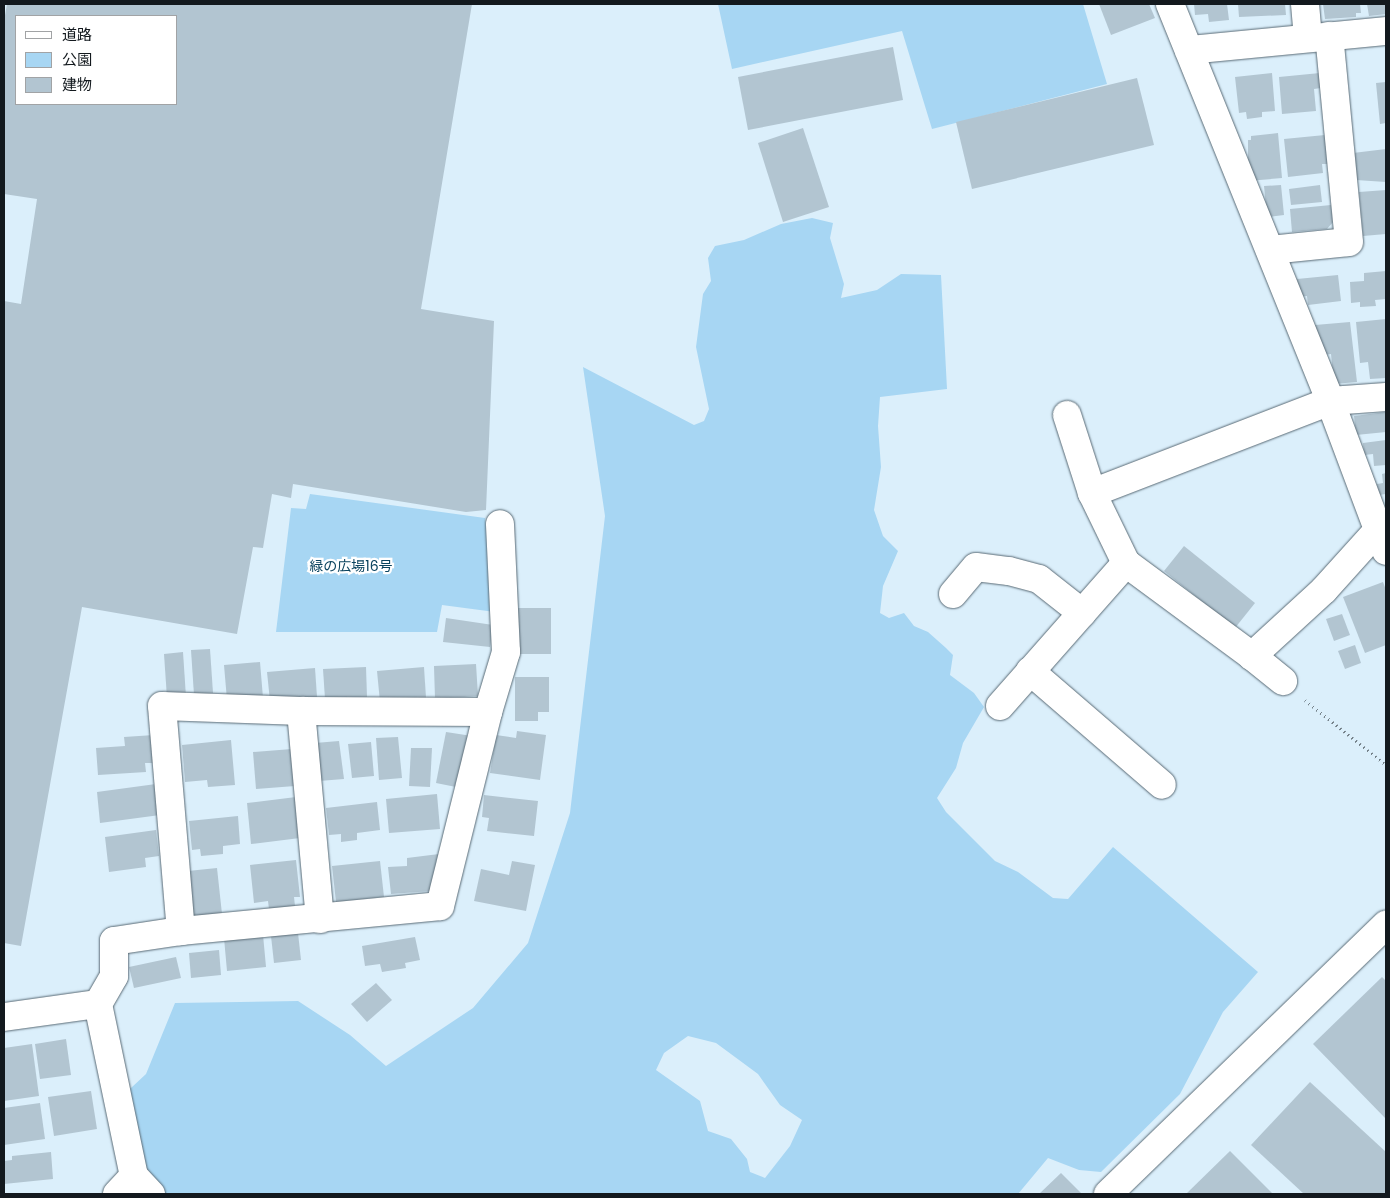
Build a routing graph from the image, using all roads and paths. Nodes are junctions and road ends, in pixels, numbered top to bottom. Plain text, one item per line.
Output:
1 (1170, 4) edge
2 (1305, 4) edge
3 (1386, 32) edge
4 (1319, 37) junction
5 (1189, 50) junction
6 (1270, 250) junction
7 (1386, 397) edge
8 (1330, 401) junction
9 (1067, 415) dead end
10 (1092, 493) junction
11 (500, 524) dead end
12 (1382, 541) edge
13 (1126, 563) junction
14 (953, 594) dead end
15 (1082, 613) junction
16 (1252, 656) junction
17 (1030, 671) junction
18 (1283, 682) joint
19 (1000, 706) dead end
20 (301, 711) junction
21 (488, 712) junction
22 (1386, 766) edge
23 (1162, 785) dead end
24 (320, 919) junction
25 (1386, 925) edge
26 (180, 931) junction
27 (98, 1004) junction
28 (4, 1017) edge
29 (134, 1188) edge
30 (1108, 1194) edge

1 - 5 street
2 - 4 street
3 - 4 street
4 - 5 street
4 - 6 street
5 - 6 street
6 - 8 street
7 - 8 street
8 - 10 street
8 - 12 street
9 - 10 street
10 - 13 street
11 - 21 street
12 - 16 street
13 - 15 street
13 - 16 street
14 - 15 street
15 - 17 street
16 - 18 street
17 - 19 street
17 - 23 street
18 - 22 path
20 - 21 street
20 - 24 street
20 - 26 street
21 - 24 street
24 - 26 street
25 - 30 street
26 - 27 street
27 - 28 street
27 - 29 street

